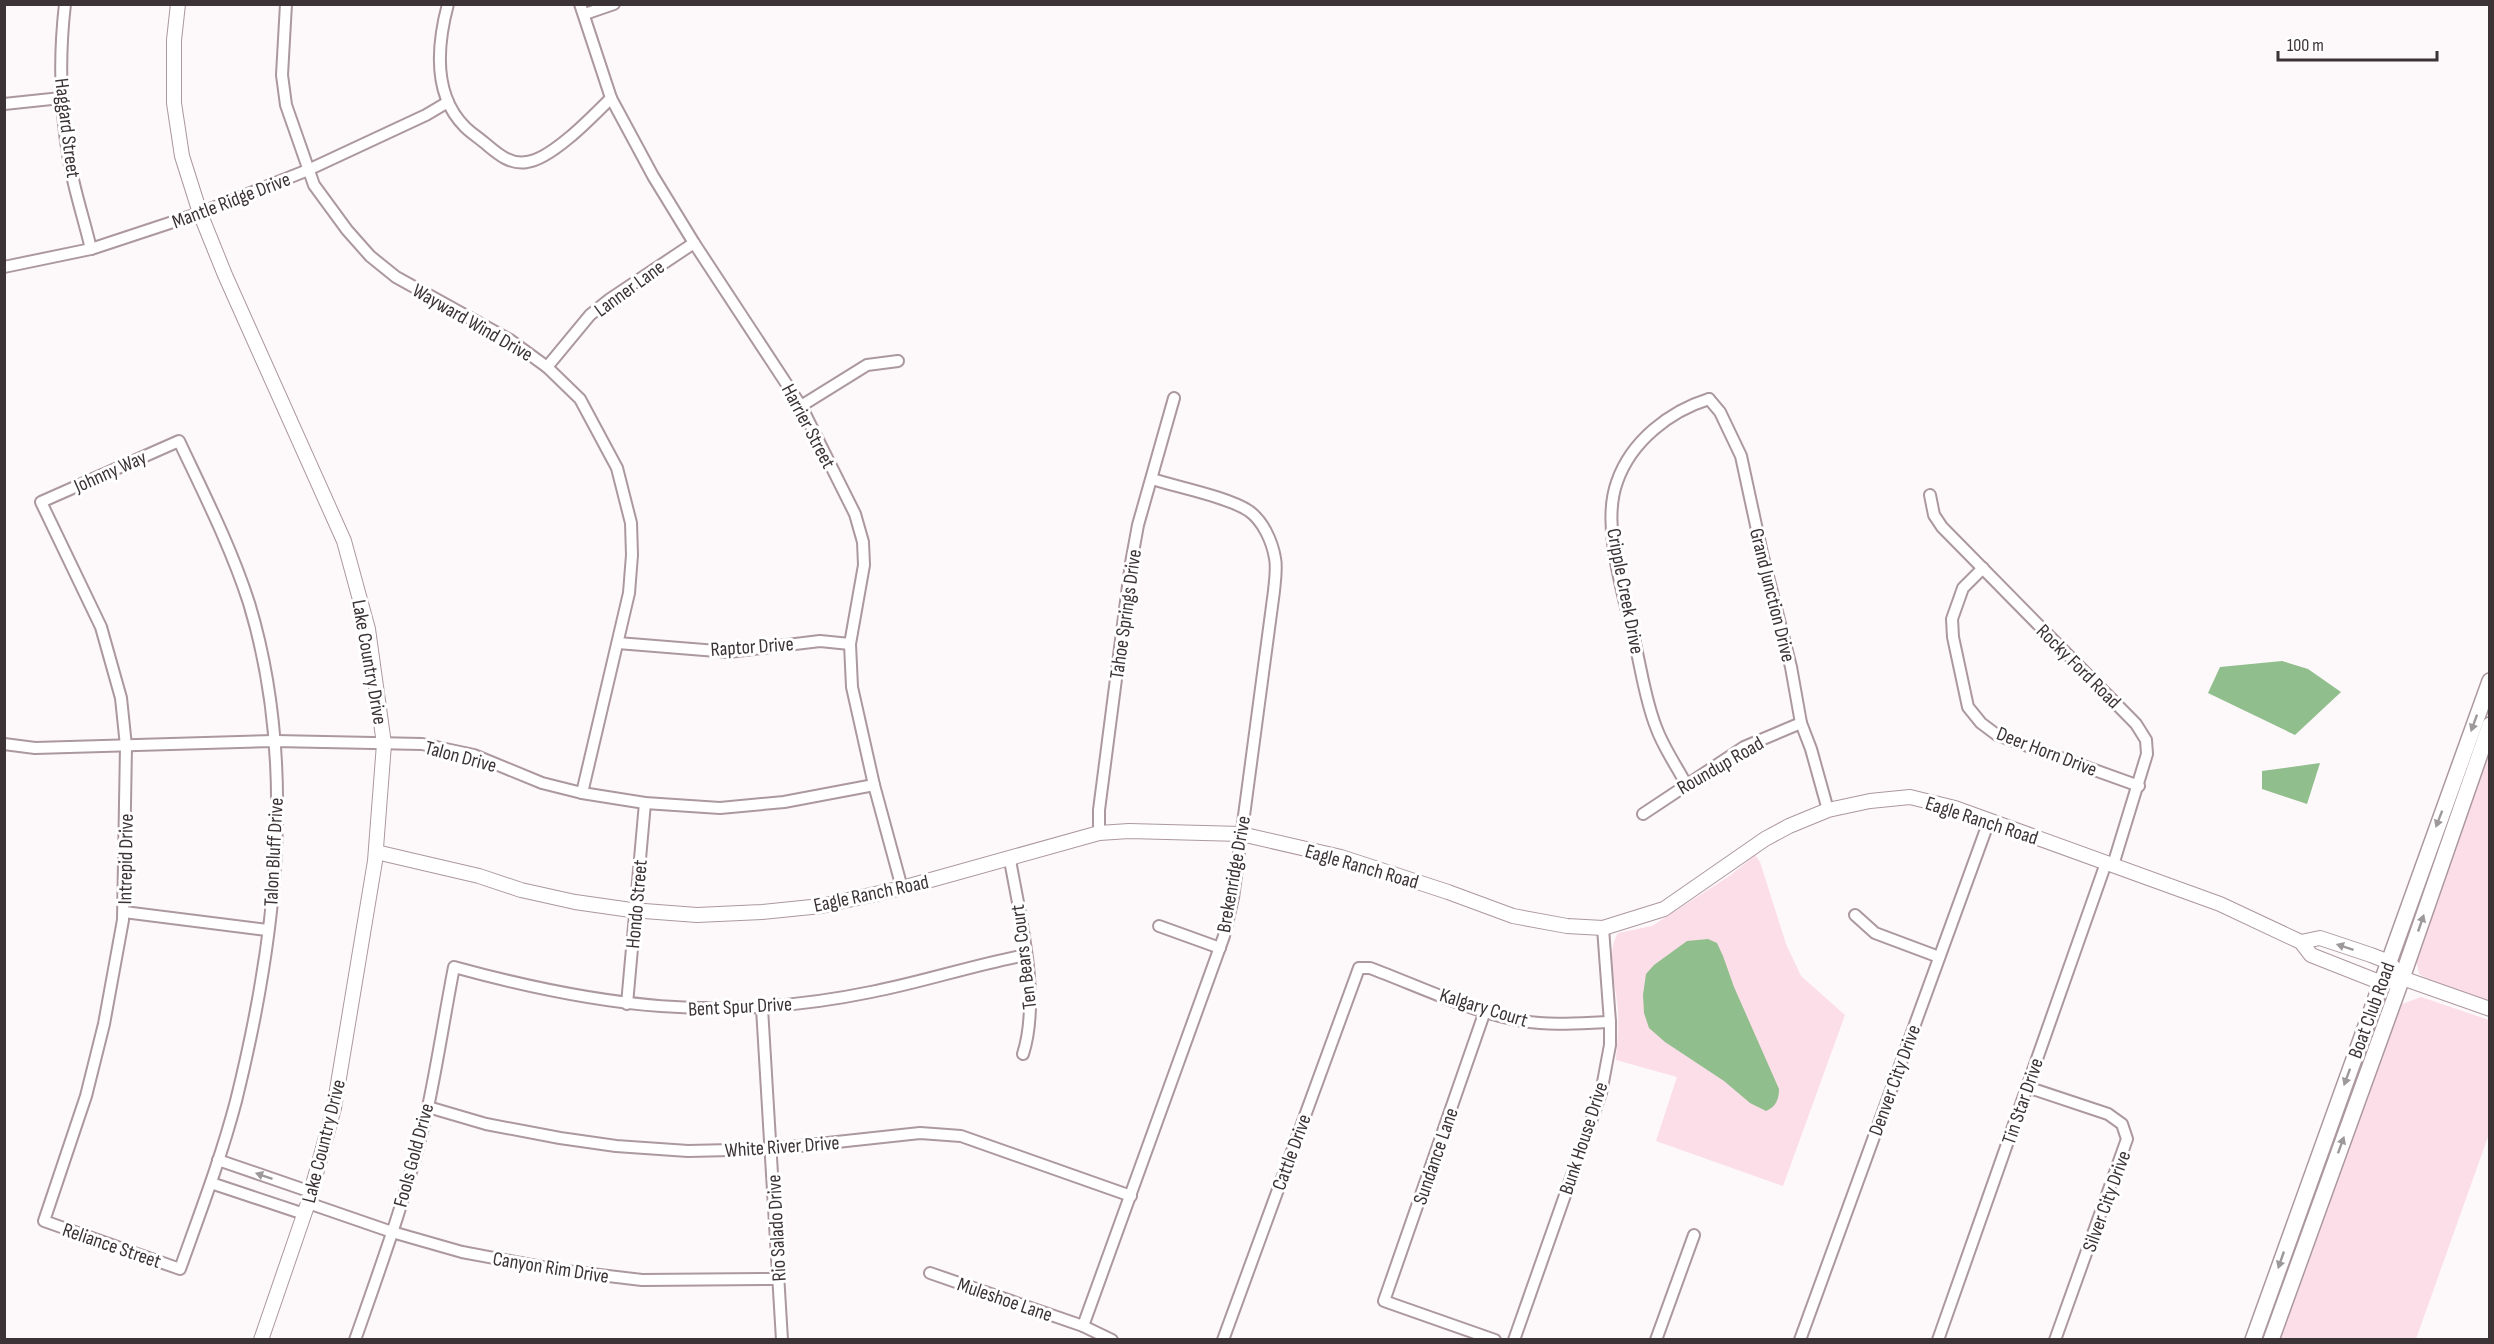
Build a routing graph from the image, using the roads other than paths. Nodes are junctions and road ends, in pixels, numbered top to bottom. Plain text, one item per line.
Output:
1 (65, 4) edge
2 (178, 4) edge
3 (286, 4) edge
4 (448, 4) edge
5 (614, 4) edge
6 (583, 9) edge
7 (61, 98) junction
8 (611, 98) junction
9 (448, 102) junction
10 (4, 104) edge
11 (308, 170) junction
12 (200, 213) junction
13 (694, 243) junction
14 (92, 249) junction
15 (4, 267) edge
16 (898, 361) dead end
17 (547, 367) junction
18 (1714, 388) dead end
19 (1173, 398) dead end
20 (1709, 399) junction
21 (801, 406) junction
22 (179, 441) joint
23 (1152, 479) junction
24 (1930, 495) dead end
25 (41, 502) joint
26 (1983, 568) junction
27 (618, 643) junction
28 (850, 644) junction
29 (2490, 681) edge
30 (1801, 723) junction
31 (2490, 725) edge
32 (275, 741) junction
33 (4, 744) edge
34 (384, 744) junction
35 (126, 746) junction
36 (1686, 784) junction
37 (874, 785) junction
38 (2139, 786) junction
39 (582, 793) junction
40 (645, 803) junction
41 (1828, 810) junction
42 (1643, 814) dead end
43 (1989, 820) junction
44 (1099, 833) junction
45 (1241, 834) junction
46 (376, 852) junction
47 (1010, 860) junction
48 (2110, 864) junction
49 (902, 888) junction
50 (635, 911) junction
51 (124, 912) junction
52 (1855, 915) dead end
53 (1159, 927) dead end
54 (1603, 928) junction
55 (267, 930) junction
56 (2301, 942) junction
57 (1220, 948) junction
58 (1026, 955) junction
59 (1939, 957) junction
60 (2389, 962) junction
61 (454, 967) joint
62 (1362, 967) joint
63 (2402, 978) junction
64 (2382, 983) junction
65 (627, 1004) junction
66 (762, 1008) junction
67 (2490, 1009) edge
68 (1485, 1011) junction
69 (1610, 1022) junction
70 (1023, 1054) dead end
71 (2027, 1087) junction
72 (428, 1107) junction
73 (772, 1149) junction
74 (218, 1160) junction
75 (212, 1183) junction
76 (1131, 1196) junction
77 (307, 1203) junction
78 (44, 1221) joint
79 (393, 1232) junction
80 (1694, 1235) dead end
81 (180, 1269) joint
82 (930, 1273) dead end
83 (779, 1279) junction
84 (1083, 1326) junction
85 (261, 1340) edge
86 (355, 1340) edge
87 (782, 1340) edge
88 (1112, 1340) edge
89 (1223, 1340) edge
90 (1495, 1340) edge
91 (1514, 1340) edge
92 (1656, 1340) edge
93 (1800, 1340) edge
94 (1938, 1340) edge
95 (2055, 1340) edge
96 (2253, 1340) edge
97 (2271, 1340) edge

1 - 7 street, Haggard Street
2 - 12 street, Lake Country Drive
3 - 11 street, Wayward Wind Drive
4 - 9 street
5 - 6 street
6 - 8 street, Harrier Street
7 - 10 street
7 - 14 street, Haggard Street
8 - 9 street
8 - 13 street, Harrier Street
9 - 11 street, Mantle Ridge Drive
11 - 12 street, Mantle Ridge Drive
11 - 17 street, Wayward Wind Drive
12 - 14 street, Mantle Ridge Drive
12 - 34 street, Lake Country Drive
13 - 17 street, Lanner Lane
13 - 21 street, Harrier Street
14 - 15 street, Mantle Ridge Drive
16 - 21 street
17 - 27 street, Wayward Wind Drive
18 - 20 street
19 - 23 street, Tahoe Springs Drive
20 - 30 street, Grand Junction Drive
20 - 36 street, Cripple Creek Drive
21 - 28 street, Harrier Street
22 - 25 street, Johnny Way
22 - 32 street, Talon Bluff Drive
23 - 44 street, Tahoe Springs Drive
23 - 45 street, Brekenridge Drive
24 - 26 street, Rocky Ford Road
25 - 35 street, Intrepid Drive
26 - 38 street, Rocky Ford Road
26 - 38 street, Deer Horn Drive
27 - 28 street, Raptor Drive
27 - 39 street, Wayward Wind Drive
28 - 37 street, Harrier Street
29 -> 60 main road, Boat Club Road
30 - 36 street, Roundup Road
30 - 41 street, Grand Junction Drive
63 -> 31 main road, Boat Club Road
32 - 34 street, Talon Drive
32 - 35 street, Talon Drive
32 - 55 street, Talon Bluff Drive
33 - 35 street, Talon Drive
34 - 39 street, Talon Drive
34 - 46 street, Lake Country Drive
35 - 51 street, Intrepid Drive
36 - 42 street, Roundup Road
37 - 40 street, Talon Drive
37 - 49 street, Harrier Street
38 - 48 street, Rocky Ford Road
39 - 40 street, Talon Drive
40 - 50 street, Hondo Street
41 - 43 street, Eagle Ranch Road
41 - 54 street, Eagle Ranch Road
43 - 48 street, Eagle Ranch Road
43 - 59 street, Denver City Drive
44 - 45 street, Eagle Ranch Road
44 - 47 street, Eagle Ranch Road
45 - 54 street, Eagle Ranch Road
45 - 57 street, Brekenridge Drive
46 - 50 street, Eagle Ranch Road
46 - 77 street, Lake Country Drive
47 - 49 street, Eagle Ranch Road
47 - 58 street, Ten Bears Court
48 - 56 street, Eagle Ranch Road
48 - 71 street, Tin Star Drive
49 - 50 street, Eagle Ranch Road
50 - 65 street, Hondo Street
51 - 55 street
51 - 78 street, Intrepid Drive
52 - 59 street
53 - 57 street
54 - 69 street, Bunk House Drive
55 - 74 street, Talon Bluff Drive
60 -> 56 street, Eagle Ranch Road
56 - 64 street, Eagle Ranch Road
57 - 76 street, Brekenridge Drive
58 - 66 street, Bent Spur Drive
58 - 70 street, Ten Bears Court
59 - 93 street, Denver City Drive
60 - 63 street
60 - 64 main road, Boat Club Road
61 - 65 street, Bent Spur Drive
61 - 72 street, Fools Gold Drive
62 - 68 street, Kalgary Court
62 - 89 street, Cattle Drive
63 - 64 street
63 - 67 street
97 -> 63 main road, Boat Club Road
64 -> 96 main road, Boat Club Road
65 - 66 street, Bent Spur Drive
66 - 73 street, Rio Salado Drive
68 - 69 street, Kalgary Court
68 - 90 street, Sundance Lane
69 - 91 street, Bunk House Drive
71 - 94 street, Tin Star Drive
71 - 95 street, Silver City Drive
72 - 73 street, White River Drive
72 - 79 street, Fools Gold Drive
73 - 76 street, White River Drive
73 - 83 street, Rio Salado Drive
74 - 75 street, Talon Bluff Drive
77 -> 74 street
75 - 77 street
75 - 81 street, Talon Bluff Drive
76 - 84 street, Brekenridge Drive
77 - 79 street, Canyon Rim Drive
77 - 85 street, Lake Country Drive
78 - 81 street, Reliance Street
79 - 83 street, Canyon Rim Drive
79 - 86 street, Fools Gold Drive
80 - 92 street
82 - 84 street, Muleshoe Lane
83 - 87 street, Rio Salado Drive
84 - 88 street, Muleshoe Lane

